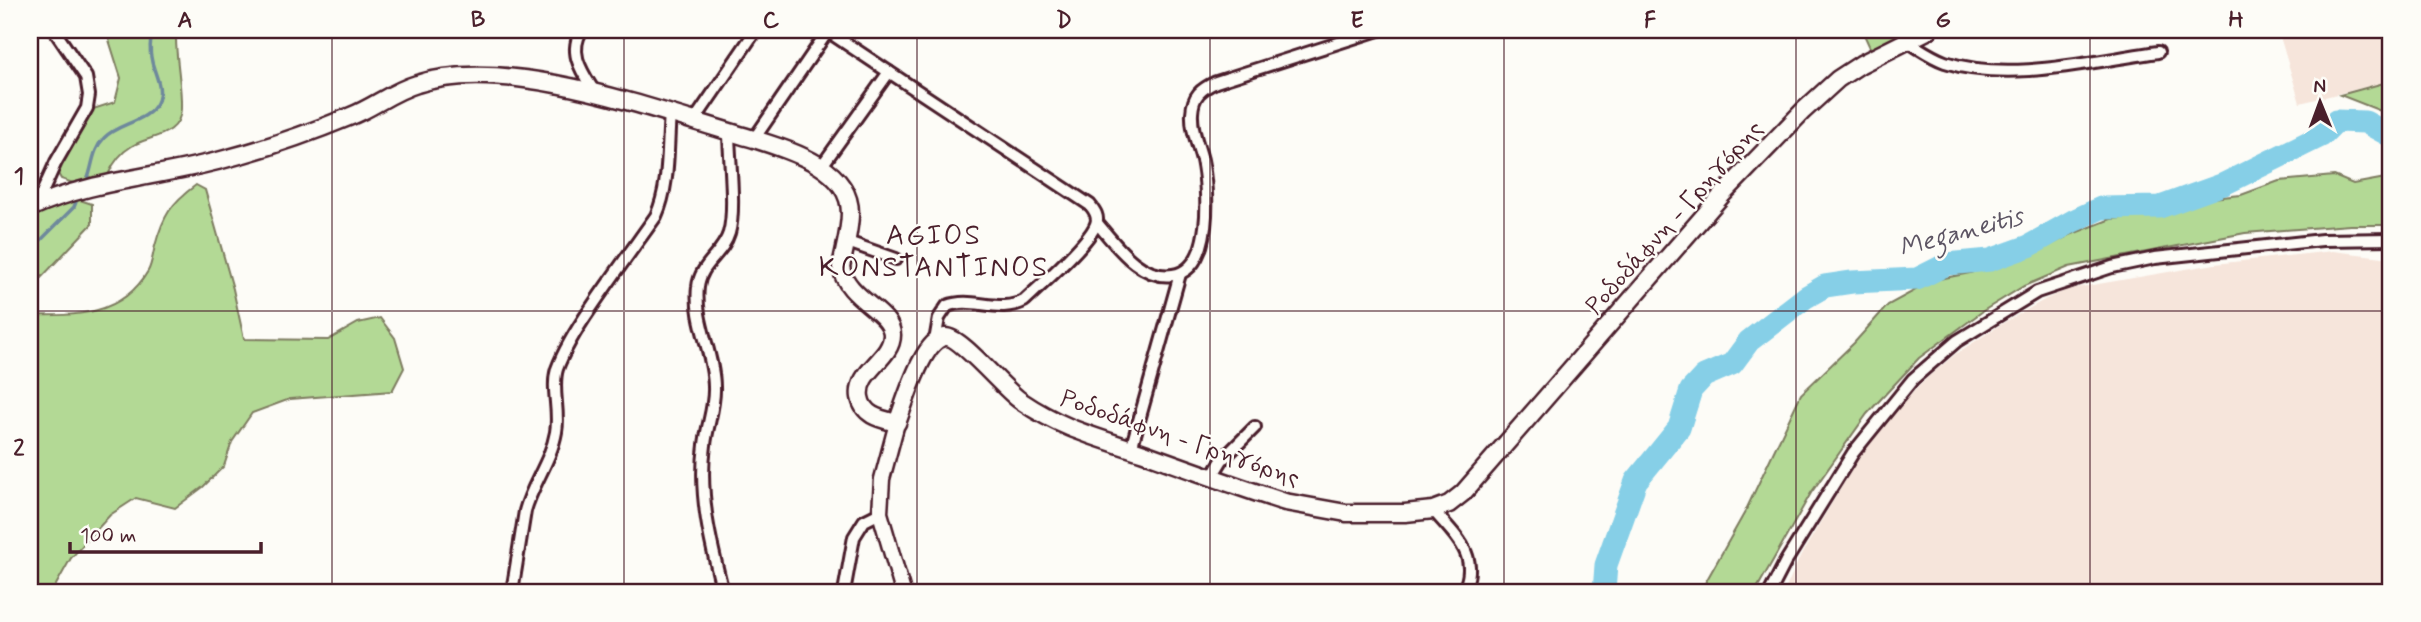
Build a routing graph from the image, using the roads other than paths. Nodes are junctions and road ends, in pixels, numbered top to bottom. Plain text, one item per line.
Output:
1 (54, 30) edge
2 (582, 30) edge
3 (756, 30) edge
4 (827, 30) edge
5 (1929, 30) edge
6 (1372, 31) edge
7 (1907, 41) junction
8 (2158, 52) dead end
9 (890, 72) junction
10 (595, 93) junction
11 (670, 114) junction
12 (694, 121) junction
13 (729, 132) junction
14 (754, 139) junction
15 (821, 167) junction
16 (33, 206) edge
17 (1097, 223) junction
18 (2391, 239) edge
19 (845, 241) junction
20 (896, 259) dead end
21 (1180, 274) junction
22 (935, 341) junction
23 (897, 423) junction
24 (1255, 427) dead end
25 (1131, 449) junction
26 (1212, 478) junction
27 (1433, 510) junction
28 (880, 513) junction
29 (512, 592) edge
30 (723, 592) edge
31 (844, 592) edge
32 (903, 592) edge
33 (1463, 592) edge
34 (1770, 592) edge

1 - 16 street
2 - 10 street
3 - 12 street
4 - 9 street
4 - 14 street
5 - 7 main road, Ροδοδάφνη - Γρηγόρης
6 - 21 street
7 - 8 street
7 - 27 main road, Ροδοδάφνη - Γρηγόρης
9 - 15 street
9 - 17 street
10 - 11 main road
10 - 16 main road
11 - 12 main road
11 - 29 street
12 - 13 main road
13 - 14 main road
13 - 30 street
14 - 15 main road
15 - 19 main road
17 - 21 street
17 - 22 street
18 - 34 street
19 - 20 street
19 - 23 main road
21 - 25 street
22 - 23 main road
22 - 25 main road, Ροδοδάφνη - Γρηγόρης
23 - 28 street
24 - 26 street
25 - 26 main road, Ροδοδάφνη - Γρηγόρης
26 - 27 main road, Ροδοδάφνη - Γρηγόρης
27 - 33 street
28 - 31 street
28 - 32 street

